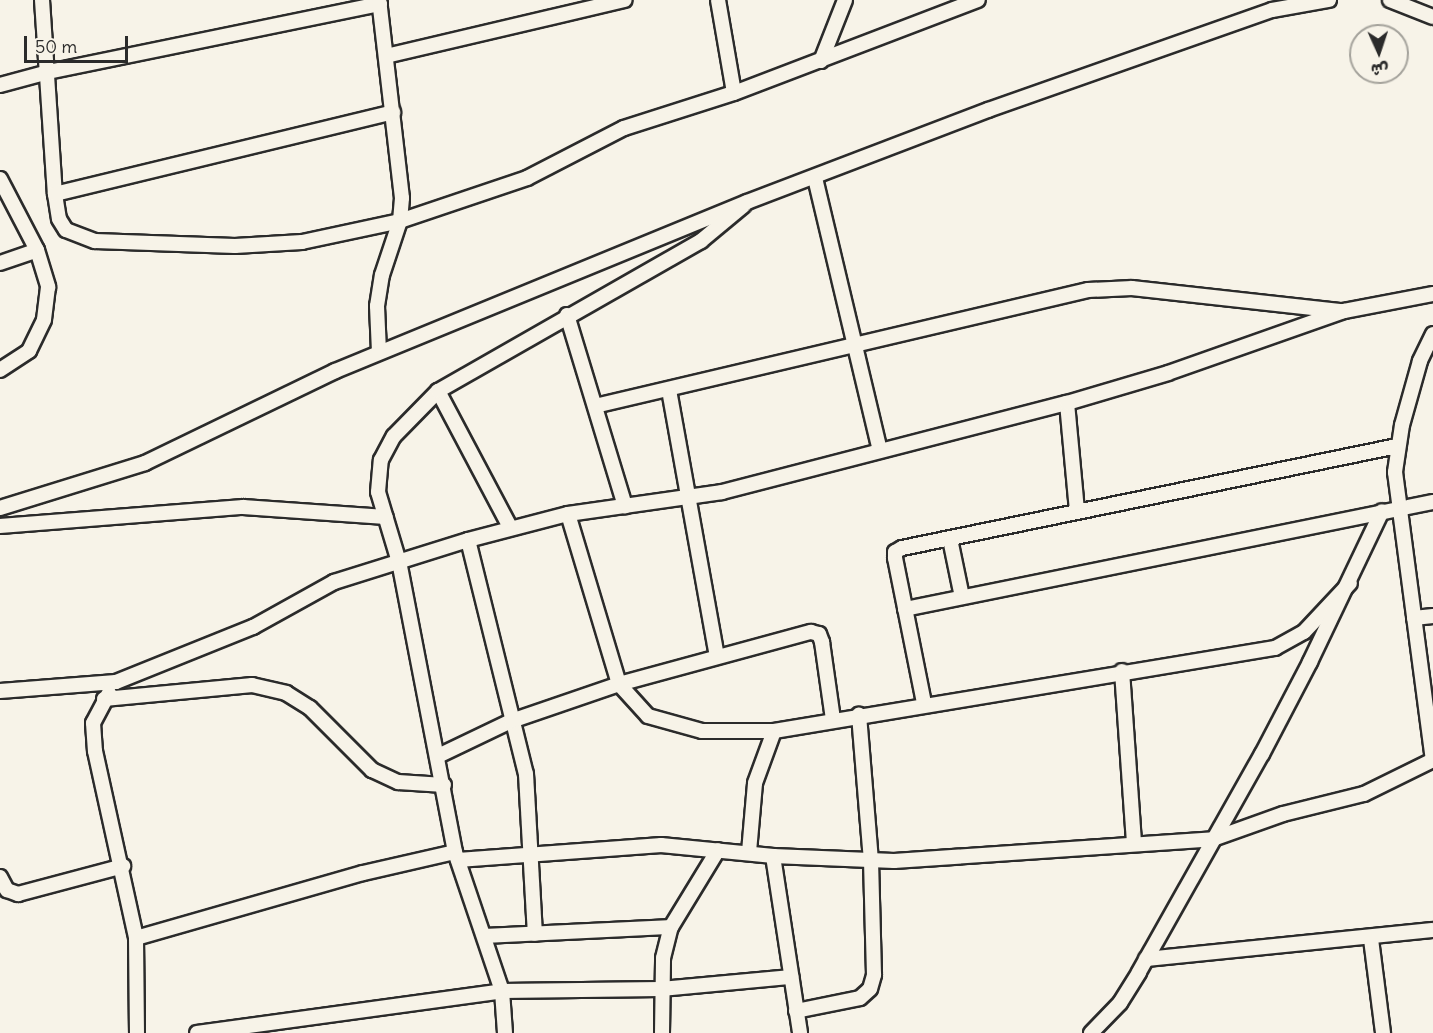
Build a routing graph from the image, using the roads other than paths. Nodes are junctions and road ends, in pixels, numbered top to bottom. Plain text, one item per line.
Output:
1 (42, 0) edge
2 (626, 0) edge
3 (718, 0) edge
4 (845, 0) edge
5 (978, 0) edge
6 (1329, 0) edge
7 (1390, 0) edge
8 (379, 2) edge
9 (1433, 17) edge
10 (386, 56) junction
11 (821, 61) junction
12 (48, 72) junction
13 (0, 85) edge
14 (734, 93) junction
15 (393, 112) junction
16 (815, 178) junction
17 (0, 179) edge
18 (55, 194) junction
19 (6, 202) edge
20 (747, 202) junction
21 (400, 221) junction
22 (37, 250) junction
23 (0, 263) edge
24 (1433, 294) edge
25 (1344, 311) junction
26 (567, 315) junction
27 (1433, 334) edge
28 (855, 346) junction
29 (379, 352) junction
30 (1427, 361) edge
31 (0, 370) edge
32 (669, 390) junction
33 (438, 391) junction
34 (1066, 403) junction
35 (594, 406) junction
36 (1397, 446) junction
37 (880, 450) junction
38 (686, 499) junction
39 (1433, 502) edge
40 (625, 506) junction
41 (0, 508) edge
42 (1398, 508) junction
43 (1077, 511) junction
44 (1382, 511) junction
45 (568, 514) junction
46 (386, 517) junction
47 (0, 526) edge
48 (510, 527) junction
49 (950, 539) junction
50 (468, 540) junction
51 (399, 562) junction
52 (1350, 582) junction
53 (962, 597) junction
54 (905, 609) junction
55 (1433, 616) edge
56 (1414, 618) junction
57 (717, 656) junction
58 (1122, 671) junction
59 (116, 682) junction
60 (618, 684) junction
61 (0, 691) edge
62 (104, 699) junction
63 (924, 703) junction
64 (860, 714) junction
65 (833, 719) junction
66 (511, 721) junction
67 (774, 731) junction
68 (438, 756) junction
69 (1433, 760) edge
70 (444, 785) junction
71 (1213, 839) junction
72 (1134, 844) junction
73 (718, 850) junction
74 (749, 852) junction
75 (532, 853) junction
76 (457, 856) junction
77 (773, 856) junction
78 (871, 861) junction
79 (123, 866) junction
80 (0, 877) edge
81 (671, 927) junction
82 (1433, 930) edge
83 (536, 934) junction
84 (486, 936) junction
85 (136, 938) junction
86 (1371, 939) junction
87 (1146, 959) junction
88 (791, 976) junction
89 (661, 989) junction
90 (502, 991) junction
91 (796, 1011) junction
92 (137, 1033) edge
93 (197, 1033) edge
94 (505, 1033) edge
95 (662, 1033) edge
96 (800, 1033) edge
97 (1091, 1033) edge
98 (1383, 1033) edge

1 - 12 street
2 - 10 street
3 - 14 street
4 - 11 street
5 - 11 street
6 - 16 street
7 - 9 street
8 - 10 street
8 - 12 street
10 - 15 street
11 - 14 street
12 - 13 street
12 - 18 street
14 - 21 street
15 - 18 street
15 - 21 street
16 - 20 street
16 - 28 street
17 - 19 street
18 - 21 street
19 - 22 street
20 - 26 street
20 - 29 street
21 - 29 street
22 - 23 street
22 - 31 street
24 - 25 street
25 - 28 street
25 - 34 street
26 - 33 street
26 - 35 street
27 - 30 street
28 - 32 street
28 - 37 street
29 - 41 street
30 - 36 street
32 - 35 street
32 - 38 street
33 - 46 street
33 - 48 street
34 - 37 street
34 - 43 street
35 - 40 street
36 - 42 street
36 - 43 street
37 - 38 street
38 - 40 street
38 - 57 street
39 - 42 street
40 - 45 street
42 - 44 street
42 - 56 street
43 - 49 street
44 - 52 street
44 - 53 street
45 - 48 street
45 - 60 street
46 - 47 street
46 - 51 street
48 - 50 street
49 - 53 street
49 - 54 street
50 - 51 street
50 - 66 street
51 - 59 street
51 - 68 street
52 - 58 street
52 - 71 street
53 - 54 street
54 - 63 street
55 - 56 street
56 - 69 street
57 - 60 street
57 - 65 street
58 - 63 street
58 - 72 street
59 - 61 street
59 - 62 street
60 - 66 street
60 - 67 street
62 - 70 street
62 - 79 street
63 - 64 street
64 - 65 street
64 - 78 street
65 - 67 street
66 - 68 street
66 - 75 street
67 - 74 street
68 - 70 street
69 - 71 street
70 - 76 street
71 - 72 street
71 - 87 street
72 - 78 street
73 - 74 street
73 - 75 street
73 - 81 street
74 - 77 street
75 - 76 street
75 - 83 street
76 - 84 street
76 - 85 street
77 - 78 street
77 - 88 street
78 - 91 street
79 - 80 street
79 - 85 street
81 - 83 street
81 - 89 street
82 - 86 street
83 - 84 street
84 - 90 street
85 - 92 street
86 - 87 street
86 - 98 street
87 - 97 street
88 - 89 street
88 - 91 street
89 - 90 street
89 - 95 street
90 - 93 street
90 - 94 street
91 - 96 street

